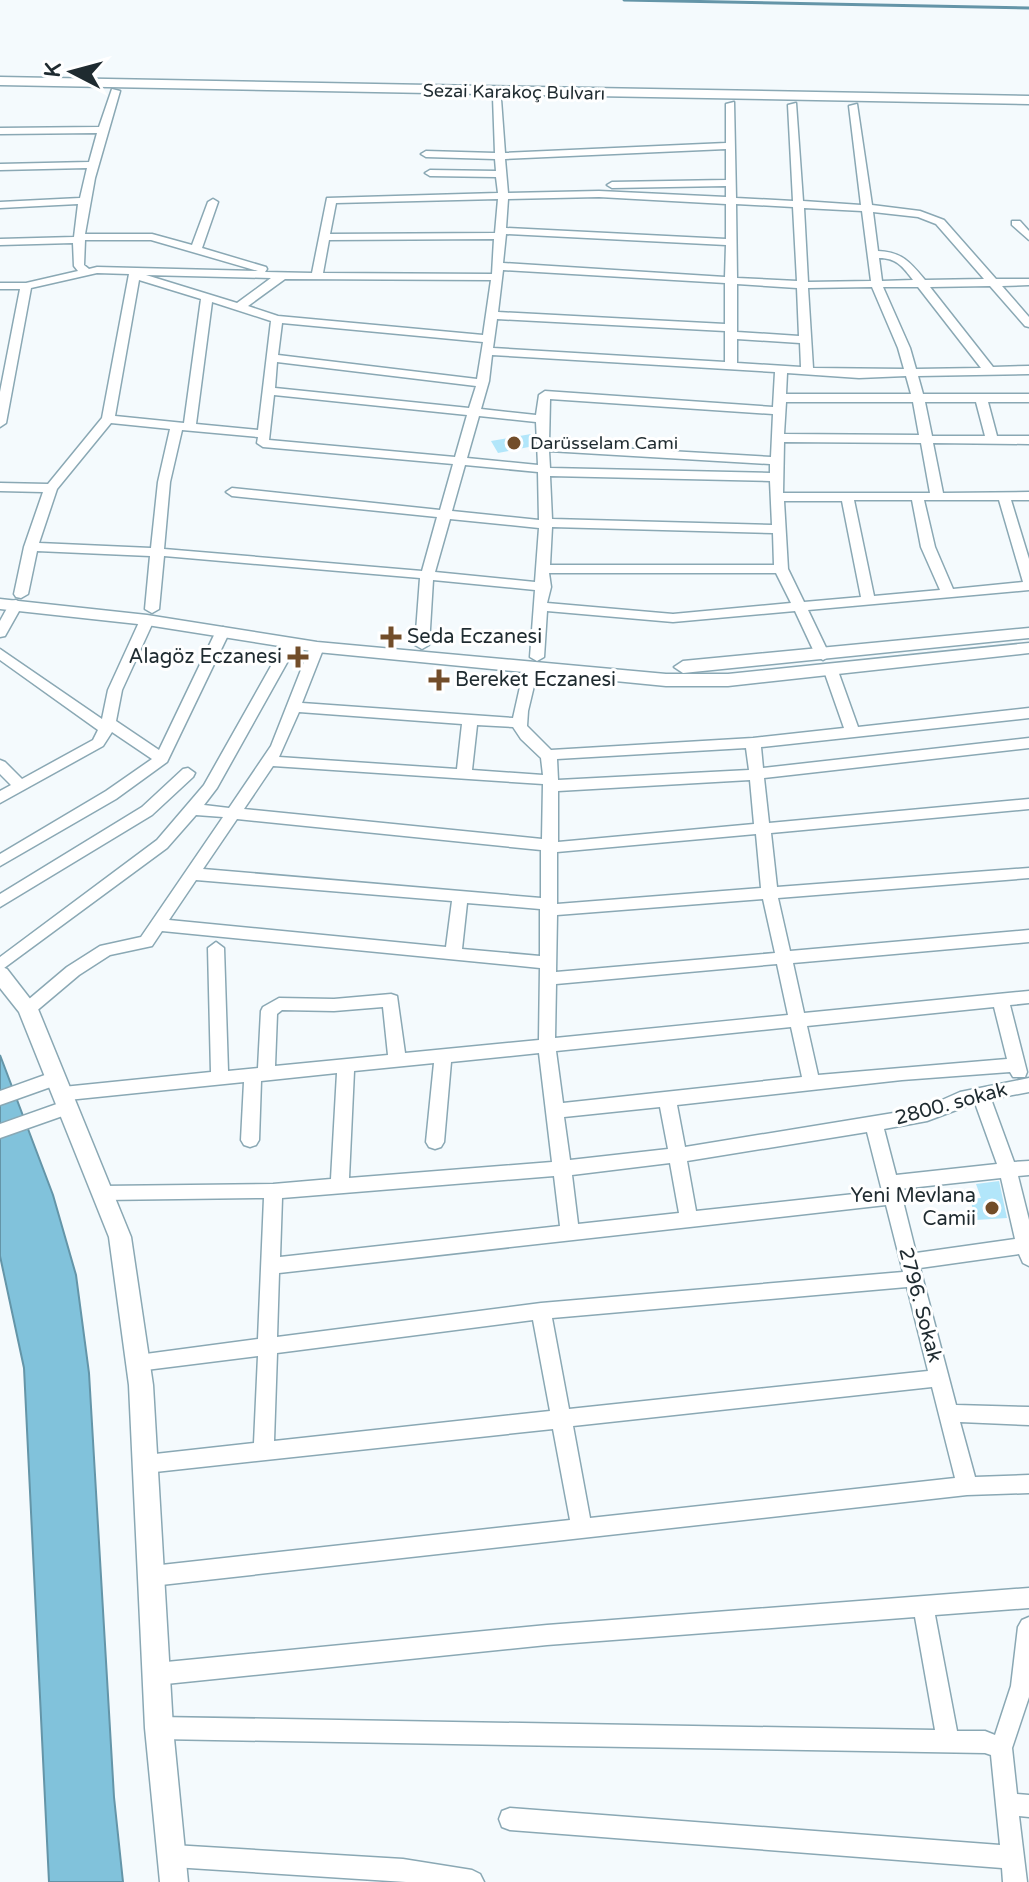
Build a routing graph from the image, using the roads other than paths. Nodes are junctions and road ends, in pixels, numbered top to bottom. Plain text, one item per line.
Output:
1 (0, 81) edge
2 (0, 89) edge
3 (115, 91) junction
4 (496, 99) junction
5 (1029, 100) edge
6 (731, 104) junction
7 (793, 105) junction
8 (854, 106) junction
9 (1029, 107) edge
10 (104, 130) junction
11 (0, 131) edge
12 (729, 146) junction
13 (426, 154) dead end
14 (500, 156) junction
15 (93, 165) junction
16 (0, 167) edge
17 (430, 173) dead end
18 (501, 174) junction
19 (730, 183) junction
20 (502, 192) junction
21 (86, 201) junction
22 (730, 201) junction
23 (213, 202) dead end
24 (799, 204) junction
25 (0, 205) edge
26 (868, 208) junction
27 (1016, 223) dead end
28 (500, 234) junction
29 (324, 237) junction
30 (1029, 237) edge
31 (81, 238) junction
32 (0, 242) edge
33 (731, 242) junction
34 (196, 249) junction
35 (873, 254) junction
36 (498, 272) junction
37 (87, 273) junction
38 (130, 273) junction
39 (266, 273) junction
40 (284, 274) junction
41 (317, 276) junction
42 (1029, 282) edge
43 (731, 283) junction
44 (803, 285) junction
45 (995, 285) junction
46 (0, 286) edge
47 (26, 286) junction
48 (877, 286) junction
49 (922, 286) junction
50 (207, 299) junction
51 (238, 308) junction
52 (492, 315) junction
53 (277, 319) junction
54 (1029, 324) edge
55 (731, 332) junction
56 (806, 340) junction
57 (488, 345) junction
58 (272, 358) junction
59 (5, 366) edge
60 (731, 367) junction
61 (781, 370) junction
62 (1029, 370) edge
63 (990, 371) junction
64 (807, 372) junction
65 (911, 373) junction
66 (482, 383) junction
67 (268, 391) junction
68 (918, 397) junction
69 (981, 397) junction
70 (1029, 398) edge
71 (779, 404) junction
72 (473, 412) junction
73 (108, 419) junction
74 (542, 419) junction
75 (0, 423) edge
76 (183, 426) junction
77 (264, 434) junction
78 (777, 438) junction
79 (926, 440) junction
80 (992, 440) junction
81 (1029, 440) edge
82 (543, 447) junction
83 (777, 461) junction
84 (457, 463) junction
85 (544, 471) junction
86 (776, 477) junction
87 (0, 487) edge
88 (51, 488) junction
89 (232, 492) dead end
90 (847, 496) junction
91 (917, 496) junction
92 (937, 496) junction
93 (1004, 496) junction
94 (1029, 496) edge
95 (777, 497) junction
96 (443, 514) junction
97 (546, 524) junction
98 (778, 529) junction
99 (31, 547) junction
100 (159, 549) junction
101 (545, 569) junction
102 (781, 569) junction
103 (427, 576) junction
104 (1029, 583) edge
105 (544, 587) junction
106 (0, 593) edge
107 (948, 593) junction
108 (868, 599) junction
109 (12, 601) edge
110 (543, 607) junction
111 (797, 608) junction
112 (149, 615) junction
113 (223, 631) junction
114 (0, 633) edge
115 (1029, 633) edge
116 (291, 643) junction
117 (422, 645) junction
118 (317, 647) junction
119 (1029, 648) edge
120 (0, 653) edge
121 (534, 663) junction
122 (827, 663) junction
123 (292, 707) junction
124 (1029, 713) edge
125 (470, 720) junction
126 (519, 723) junction
127 (108, 726) junction
128 (852, 731) junction
129 (753, 743) junction
130 (1029, 743) edge
131 (548, 755) junction
132 (162, 759) junction
133 (269, 761) junction
134 (0, 765) edge
135 (188, 773) dead end
136 (757, 774) junction
137 (464, 775) junction
138 (549, 783) junction
139 (21, 787) junction
140 (0, 798) edge
141 (1029, 804) edge
142 (191, 809) junction
143 (236, 816) junction
144 (762, 829) junction
145 (548, 846) junction
146 (0, 861) edge
147 (1029, 873) edge
148 (196, 874) junction
149 (769, 893) junction
150 (460, 897) junction
151 (0, 901) edge
152 (547, 907) junction
153 (159, 925) junction
154 (1029, 936) edge
155 (216, 948) dead end
156 (453, 953) junction
157 (783, 959) junction
158 (0, 965) edge
159 (547, 971) junction
160 (0, 974) edge
161 (1029, 997) edge
162 (1000, 1000) junction
163 (28, 1009) junction
164 (797, 1021) junction
165 (547, 1046) junction
166 (443, 1055) junction
167 (397, 1059) junction
168 (346, 1065) junction
169 (1017, 1065) junction
170 (259, 1075) junction
171 (220, 1078) junction
172 (812, 1085) junction
173 (1026, 1085) edge
174 (62, 1093) junction
175 (980, 1094) junction
176 (0, 1098) edge
177 (668, 1101) junction
178 (555, 1111) junction
179 (874, 1124) junction
180 (0, 1131) edge
181 (250, 1140) dead end
182 (435, 1142) dead end
183 (678, 1155) junction
184 (561, 1168) junction
185 (1029, 1168) edge
186 (1008, 1170) junction
187 (340, 1184) junction
188 (890, 1190) junction
189 (273, 1191) junction
190 (102, 1193) junction
191 (689, 1221) junction
192 (570, 1233) junction
193 (1028, 1249) edge
194 (271, 1266) junction
195 (910, 1270) junction
196 (541, 1311) junction
197 (269, 1346) junction
198 (138, 1363) junction
199 (939, 1378) junction
200 (948, 1413) junction
201 (1029, 1416) edge
202 (563, 1418) junction
203 (264, 1451) junction
204 (146, 1464) junction
205 (1029, 1484) edge
206 (967, 1486) junction
207 (582, 1528) junction
208 (152, 1576) junction
209 (1029, 1598) edge
210 (923, 1605) junction
211 (1029, 1627) edge
212 (156, 1674) junction
213 (159, 1728) junction
214 (948, 1741) junction
215 (1001, 1748) junction
216 (1018, 1805) edge
217 (510, 1819) dead end
218 (173, 1856) junction
219 (1018, 1872) edge
220 (174, 1882) edge
221 (472, 1882) edge

1 - 5 main road, Sezai Karakoç Bulvarı
2 - 3 main road
3 - 4 main road
3 - 10 street
4 - 6 main road
4 - 14 street
6 - 7 main road
6 - 12 street
7 - 8 main road
7 - 24 street
8 - 9 main road
8 - 26 street
10 - 11 street
10 - 15 street
12 - 14 street
12 - 19 street
13 - 14 street
14 - 18 street
15 - 16 street
15 - 21 street
17 - 18 street
18 - 20 street
19 - 20 street
19 - 22 street
20 - 22 street
20 - 28 street
20 - 29 street
21 - 25 street
21 - 31 street
22 - 24 street
22 - 33 street
23 - 34 street
24 - 26 street
24 - 44 street
26 - 35 street
26 - 45 street
27 - 30 street
28 - 29 street
28 - 33 street
28 - 36 street
29 - 41 street
31 - 32 street
31 - 34 street
31 - 37 street
33 - 43 street
34 - 39 street
35 - 48 street
35 - 49 street
36 - 41 street
36 - 43 street
36 - 52 street
37 - 38 street
37 - 47 street
38 - 39 street
38 - 50 street
38 - 73 street
39 - 40 street
40 - 41 street
40 - 51 street
42 - 45 street
43 - 44 street
43 - 55 street
44 - 48 street
44 - 56 street
45 - 49 street
45 - 54 street
46 - 47 street
47 - 59 street
48 - 49 street
48 - 65 street
49 - 63 street
50 - 51 street
50 - 76 street
51 - 53 street
52 - 55 street
52 - 57 street
53 - 57 street
53 - 58 street
55 - 56 street
55 - 60 street
56 - 64 street
57 - 60 street
57 - 66 street
58 - 66 street
58 - 67 street
59 - 75 street
60 - 61 street
61 - 64 street
61 - 71 street
62 - 63 street
63 - 65 street
64 - 65 street
65 - 68 street
66 - 72 street
67 - 72 street
67 - 77 street
68 - 69 street
68 - 71 street
68 - 79 street
69 - 70 street
69 - 80 street
71 - 74 street
71 - 78 street
72 - 74 street
72 - 84 street
73 - 76 street
73 - 88 street
74 - 82 street
76 - 77 street
76 - 100 street
77 - 84 street
78 - 79 street
78 - 83 street
79 - 80 street
79 - 92 street
80 - 81 street
82 - 83 street
82 - 85 street
83 - 86 street
84 - 85 street
84 - 96 street
85 - 86 street
85 - 97 street
86 - 95 street
87 - 88 street
88 - 99 street
89 - 96 street
90 - 91 street
90 - 95 street
90 - 108 street
91 - 92 street
91 - 107 street
92 - 93 street
93 - 94 street
93 - 104 street
95 - 98 street
96 - 97 street
96 - 103 street
97 - 98 street
97 - 101 street
98 - 102 street
99 - 100 street
99 - 109 street
100 - 103 street
100 - 112 street
101 - 102 street
101 - 105 street
102 - 111 street
103 - 105 street
103 - 117 street
104 - 107 street
105 - 110 street
106 - 109 main road
107 - 108 street
108 - 111 street
109 - 112 main road
109 - 114 street
110 - 111 street
110 - 121 street
111 - 122 street
112 - 113 main road
112 - 117 main road
112 - 127 street
113 - 116 main road
113 - 132 street
115 - 122 main road
116 - 118 main road
116 - 142 street
117 - 121 main road
118 - 121 main road
118 - 123 street
119 - 122 main road
120 - 127 street
121 - 122 main road
121 - 126 street
122 - 128 street
123 - 125 street
123 - 133 street
124 - 128 street
125 - 126 street
125 - 137 street
126 - 131 street
127 - 132 street
127 - 139 street
128 - 129 street
129 - 131 street
129 - 136 street
130 - 136 street
131 - 138 street
132 - 146 street
133 - 137 street
133 - 143 street
134 - 139 street
135 - 151 street
136 - 138 street
136 - 144 street
137 - 138 street
138 - 145 street
139 - 140 street
141 - 144 street
142 - 143 street
142 - 158 street
143 - 145 street
143 - 148 street
144 - 145 street
144 - 149 street
145 - 152 street
147 - 149 street
148 - 150 street
148 - 153 street
149 - 152 street
149 - 157 street
150 - 152 street
150 - 156 street
152 - 159 street
153 - 156 street
153 - 163 street
154 - 157 street
155 - 171 street
156 - 159 street
157 - 159 street
157 - 164 street
159 - 165 street
160 - 163 main road
161 - 162 street
162 - 164 street
162 - 169 street
163 - 174 main road
164 - 165 street
164 - 172 street
165 - 166 street
165 - 178 street
166 - 167 street
166 - 182 street
167 - 168 street
167 - 170 street
168 - 170 street
168 - 187 street
169 - 172 street
169 - 173 street
170 - 171 street
170 - 181 street
171 - 174 street
172 - 177 street
173 - 175 street, 2800. sokak
174 - 176 street
174 - 180 street
174 - 190 main road
175 - 179 street, 2800. sokak
175 - 186 street
177 - 178 street
177 - 183 street
178 - 184 street
179 - 183 street, 2800. sokak
179 - 188 street, 2796. Sokak
183 - 184 street, 2800. sokak
183 - 191 street
184 - 187 street, 2800. sokak
184 - 192 street
185 - 186 street
186 - 188 street
186 - 193 street
187 - 189 street, 2800. sokak
188 - 191 street
188 - 195 street, 2796. Sokak
189 - 190 street, 2800. sokak
189 - 194 street
190 - 198 main road
191 - 192 street
192 - 194 street
193 - 195 street
194 - 197 street
195 - 196 street
195 - 199 street, 2796. Sokak
196 - 197 street
196 - 202 street
197 - 198 street
197 - 203 street
198 - 204 main road
199 - 200 street, 2796. Sokak
199 - 202 street
200 - 201 street
200 - 206 street, 2796. Sokak
202 - 203 street
202 - 207 street
203 - 204 street
204 - 208 main road
205 - 206 street
206 - 207 street
207 - 208 street
208 - 212 main road
209 - 210 street
210 - 212 street
210 - 214 street
211 - 215 street
212 - 213 main road
213 - 214 street
213 - 218 main road
214 - 215 street
215 - 216 street
216 - 219 street
217 - 219 street
218 - 220 main road
218 - 221 street

